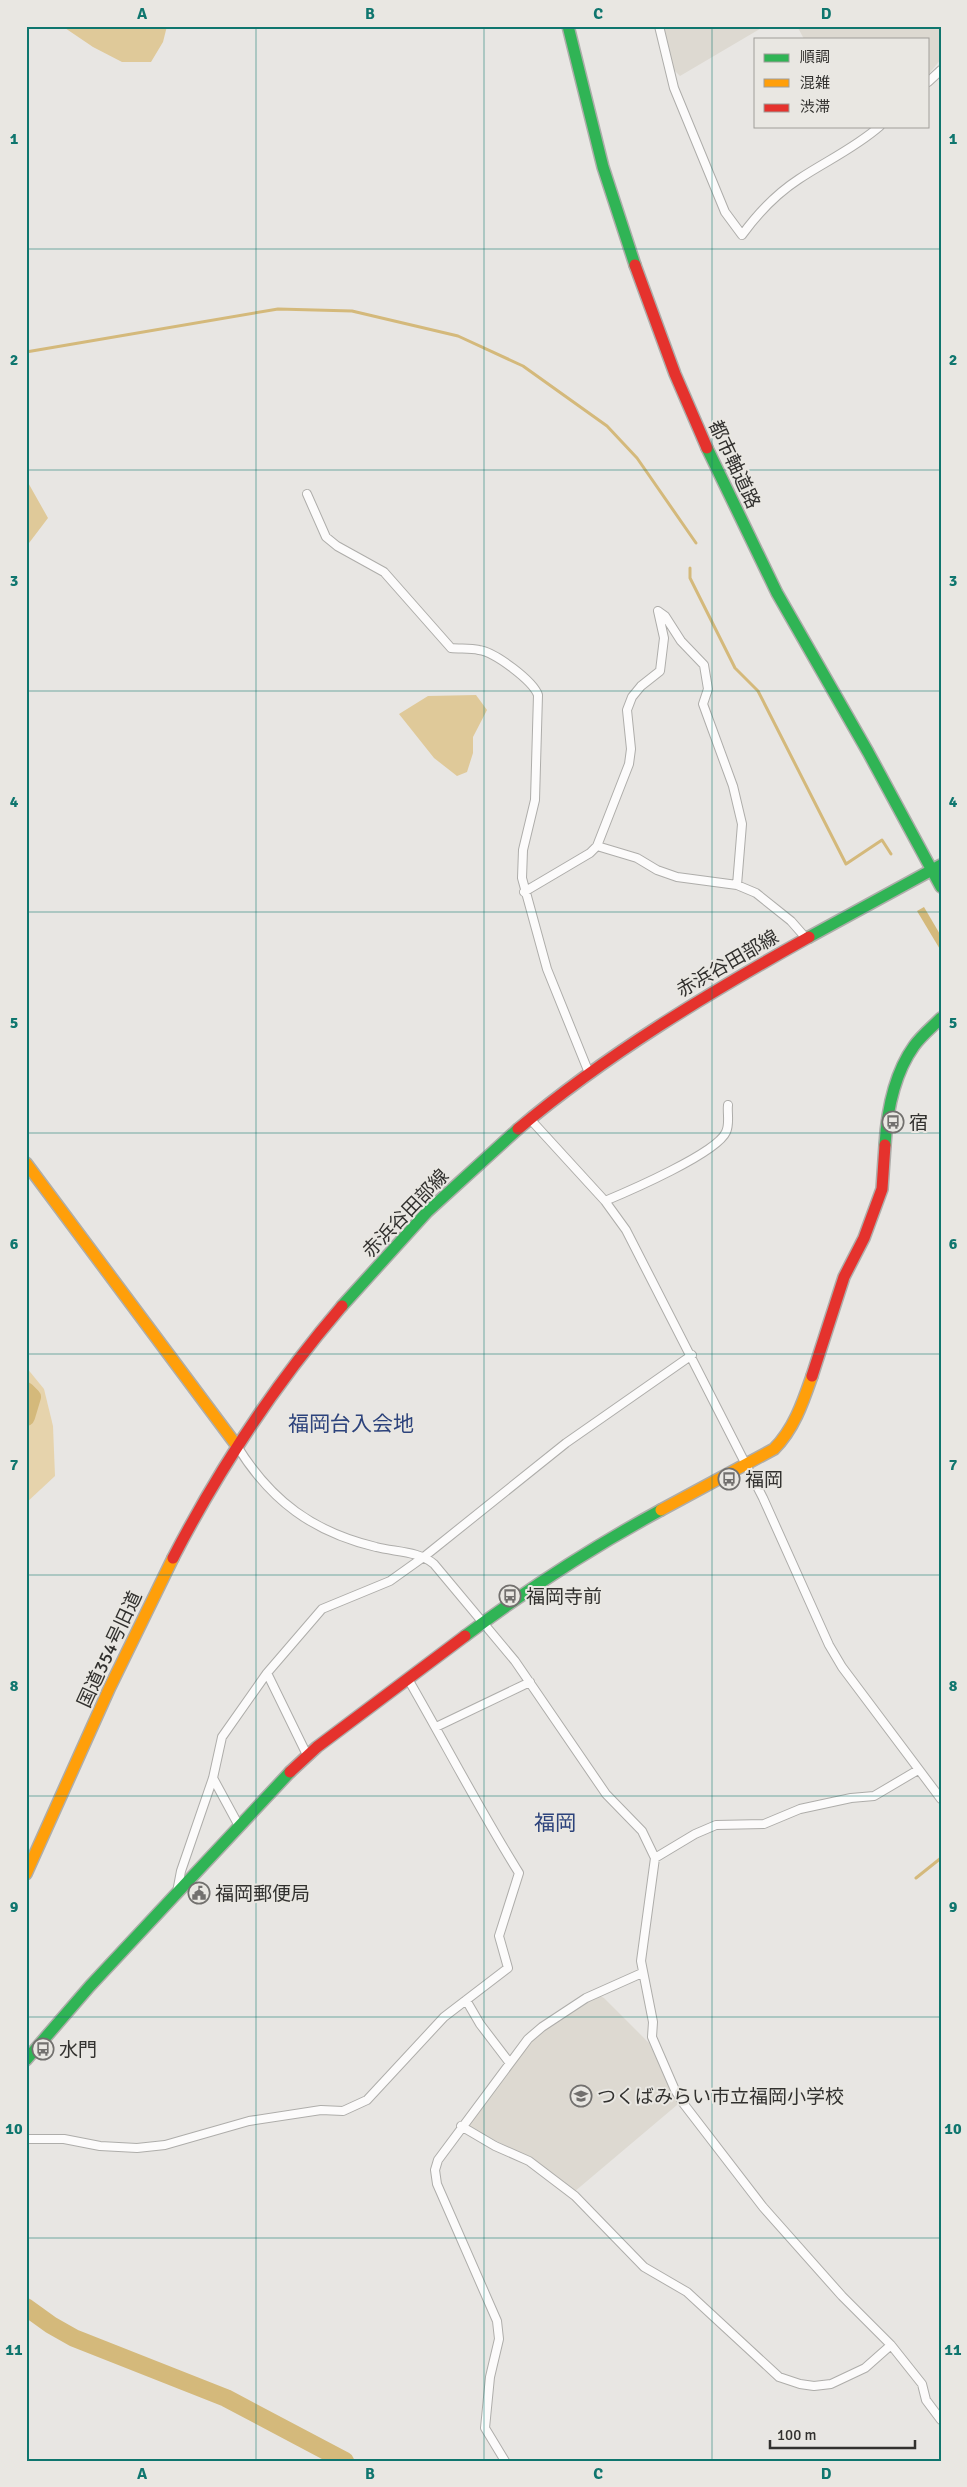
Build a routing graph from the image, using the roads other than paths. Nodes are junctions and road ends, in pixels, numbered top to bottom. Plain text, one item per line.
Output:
1 (568, 26) edge
2 (659, 26) edge
3 (941, 70) edge
4 (930, 80) edge
5 (878, 128) edge
6 (307, 494) dead end
7 (597, 846) junction
8 (936, 868) edge
9 (737, 885) junction
10 (941, 887) edge
11 (524, 892) junction
12 (806, 937) junction
13 (941, 1018) edge
14 (589, 1073) junction
15 (728, 1105) dead end
16 (530, 1119) junction
17 (26, 1163) edge
18 (606, 1201) junction
19 (692, 1355) junction
20 (237, 1446) junction
21 (747, 1465) junction
22 (425, 1556) junction
23 (484, 1621) junction
24 (267, 1673) junction
25 (408, 1679) junction
26 (530, 1682) junction
27 (436, 1727) junction
28 (307, 1755) junction
29 (918, 1770) junction
30 (213, 1778) junction
31 (941, 1800) edge
32 (239, 1826) junction
33 (655, 1858) junction
34 (26, 1874) edge
35 (177, 1892) junction
36 (642, 1974) junction
37 (466, 2000) junction
38 (26, 2060) edge
39 (509, 2062) junction
40 (461, 2126) junction
41 (26, 2139) edge
42 (891, 2345) junction
43 (941, 2420) edge
44 (505, 2461) edge

1 - 8 main road, 都市軸道路
2 - 5 street
3 - 4 street
6 - 11 street
7 - 9 street
7 - 9 street
7 - 11 street
8 - 10 main road, 都市軸道路
8 - 12 main road, 赤浜谷田部線
9 - 12 street
11 - 14 street
12 - 14 main road, 赤浜谷田部線
13 - 21 main road
14 - 16 main road, 赤浜谷田部線
15 - 18 street
16 - 18 street
16 - 20 main road, 赤浜谷田部線
17 - 20 main road
18 - 19 street
19 - 21 street
19 - 22 street
20 - 22 street
20 - 34 main road, 国道354号旧道
21 - 23 main road
21 - 29 street
22 - 23 street
22 - 24 street
23 - 25 main road
23 - 26 street
24 - 28 street
24 - 30 street
25 - 27 street
25 - 28 main road
26 - 27 street
26 - 33 street
27 - 37 street
28 - 32 main road
29 - 31 street
29 - 33 street
30 - 32 street
30 - 35 street
32 - 35 main road
33 - 36 street
35 - 38 main road
36 - 39 street
36 - 42 street
37 - 39 street
37 - 41 street
39 - 40 street
40 - 42 street
40 - 44 street
42 - 43 street

